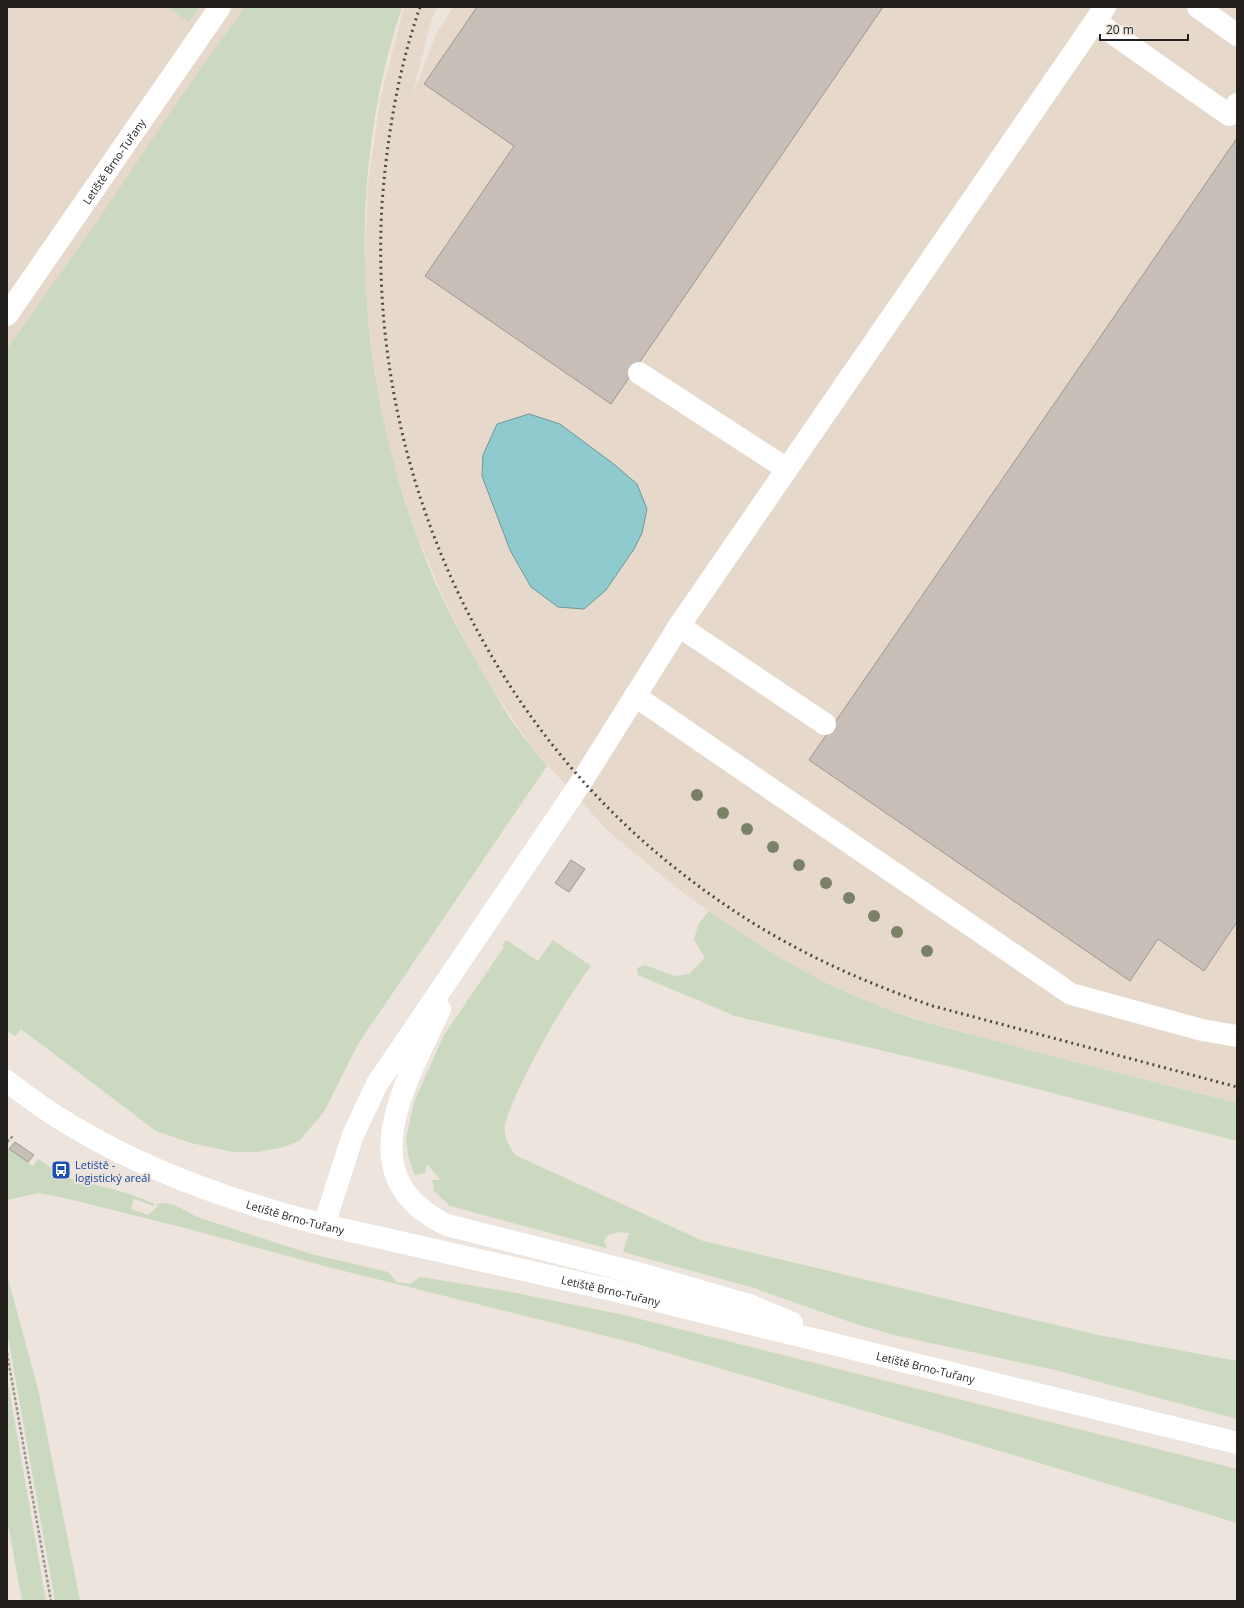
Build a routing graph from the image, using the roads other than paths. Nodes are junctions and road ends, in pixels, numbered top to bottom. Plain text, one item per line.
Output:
1 (220, 7) edge
2 (1198, 7) edge
3 (1100, 14) edge
4 (1237, 36) edge
5 (1237, 104) edge
6 (7, 315) edge
7 (639, 373) dead end
8 (787, 469) junction
9 (679, 626) junction
10 (635, 696) junction
11 (825, 724) dead end
12 (469, 948) junction
13 (1237, 1036) edge
14 (7, 1081) edge
15 (324, 1225) junction
16 (855, 1350) junction
17 (1237, 1443) edge

1 - 6 street, Letiště Brno-Tuřany
2 - 4 street
3 - 5 street
3 - 8 street
7 - 8 street
8 - 9 street
9 - 10 street
9 - 11 street
10 - 12 street
10 - 13 street
12 - 15 street
12 - 16 street
14 - 15 street, Letiště Brno-Tuřany
15 - 16 street, Letiště Brno-Tuřany
16 - 17 street, Letiště Brno-Tuřany

